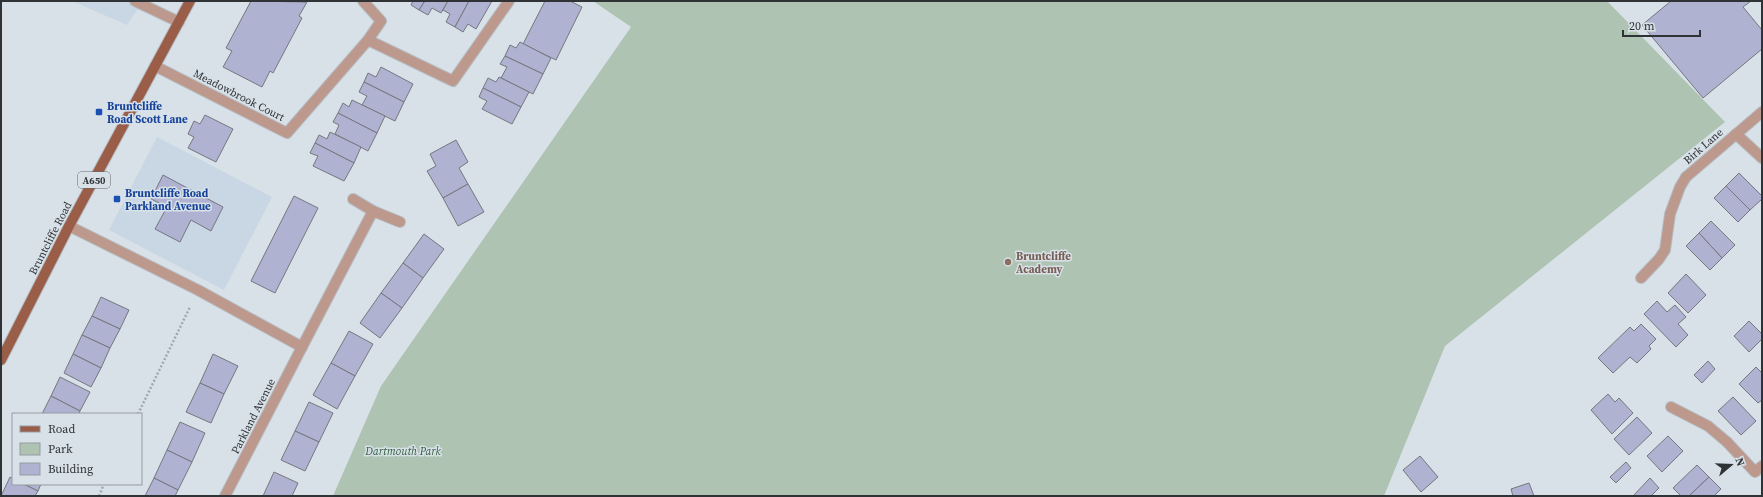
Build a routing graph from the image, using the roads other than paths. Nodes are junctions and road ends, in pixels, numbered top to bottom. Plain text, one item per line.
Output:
1 (135, 1) edge
2 (190, 1) edge
3 (363, 1) edge
4 (509, 1) edge
5 (179, 22) junction
6 (368, 40) junction
7 (155, 66) junction
8 (1762, 112) edge
9 (1736, 134) junction
10 (1762, 158) edge
11 (353, 198) dead end
12 (373, 211) junction
13 (400, 222) dead end
14 (69, 226) junction
15 (1641, 278) dead end
16 (302, 347) junction
17 (1, 360) edge
18 (1670, 407) dead end
19 (1762, 466) edge
20 (225, 496) edge

1 - 5 street
2 - 5 main road, Bruntcliffe Road / A650
3 - 6 street, Meadowbrook Court
4 - 6 street
5 - 7 main road, Bruntcliffe Road / A650
6 - 7 street, Meadowbrook Court
7 - 14 main road, Bruntcliffe Road / A650
8 - 9 street, Birk Lane
9 - 10 street, Birk Lane
9 - 15 street, Birk Lane
11 - 12 street
12 - 13 street
12 - 16 street, Parkland Avenue
14 - 16 street
14 - 17 main road, Bruntcliffe Road / A650
16 - 20 street, Parkland Avenue
18 - 19 street

